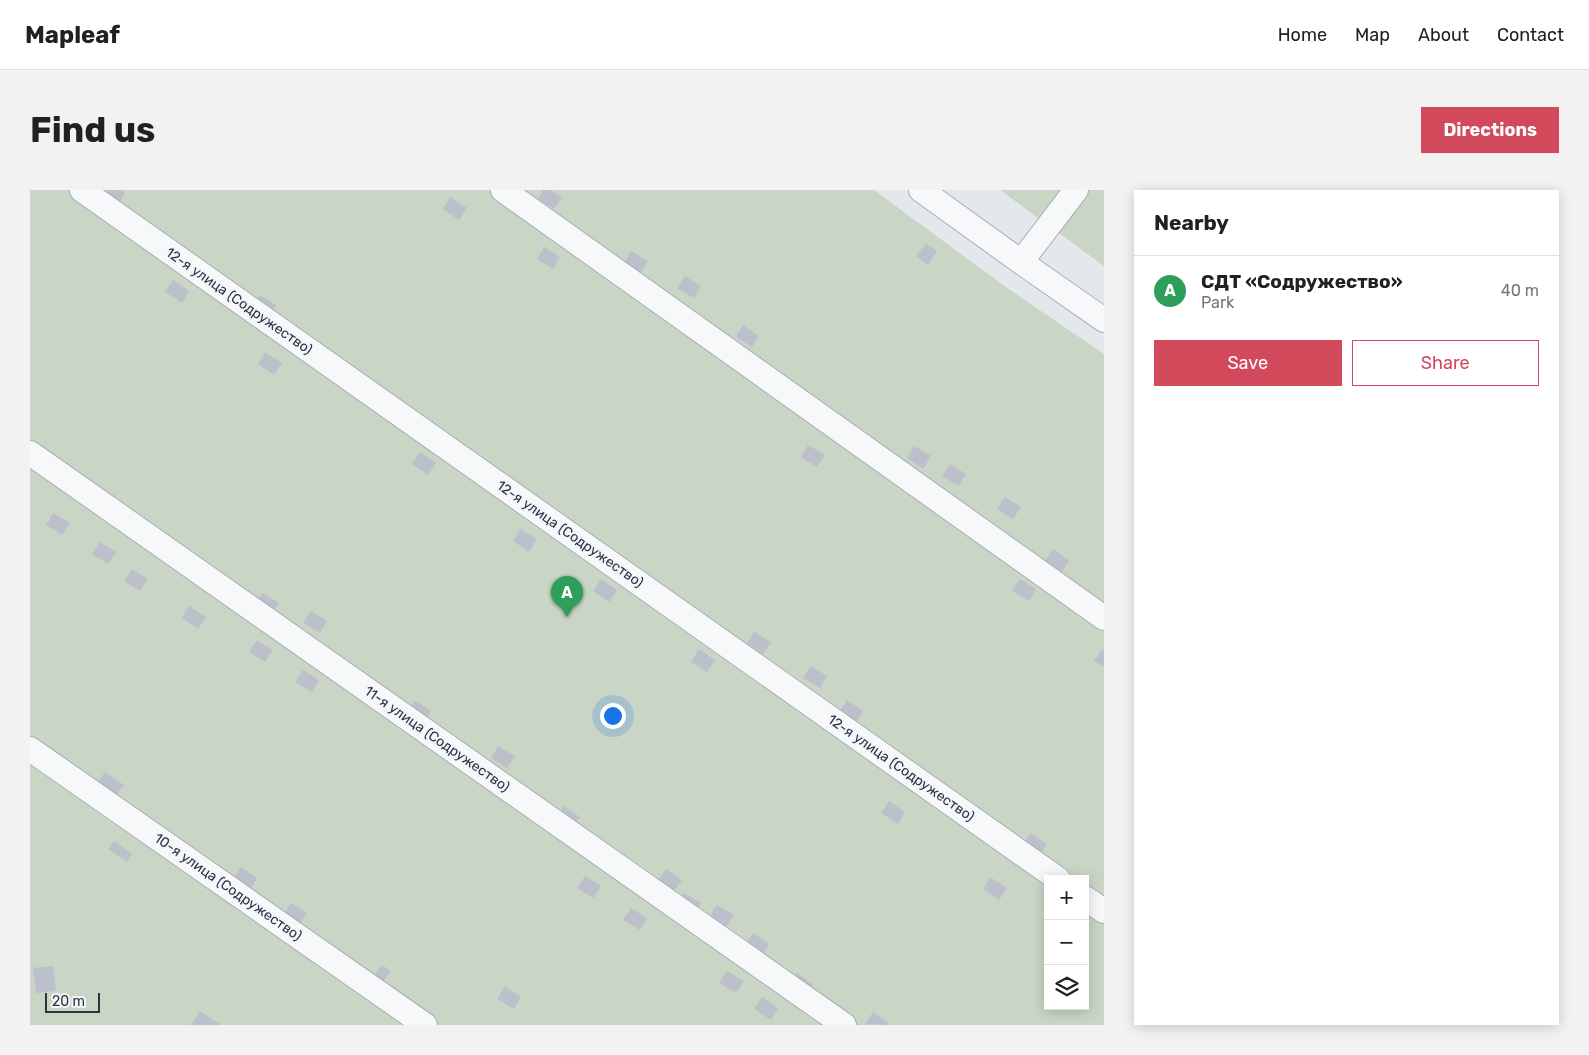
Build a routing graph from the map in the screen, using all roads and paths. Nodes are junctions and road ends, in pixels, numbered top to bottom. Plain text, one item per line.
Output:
1 (82, 190) edge
2 (503, 190) edge
3 (921, 190) edge
4 (1076, 190) edge
5 (1021, 262) junction
6 (1104, 320) edge
7 (30, 453) edge
8 (1104, 618) edge
9 (30, 749) edge
10 (1052, 875) edge
11 (1089, 901) edge
12 (1104, 911) edge
13 (425, 1025) edge
14 (844, 1025) edge

1 - 10 lane, 12-я улица (Содружество)
2 - 8 lane
3 - 5 lane
4 - 5 lane
5 - 6 lane
7 - 14 lane, 11-я улица (Содружество)
9 - 13 lane, 10-я улица (Содружество)
11 - 12 lane

